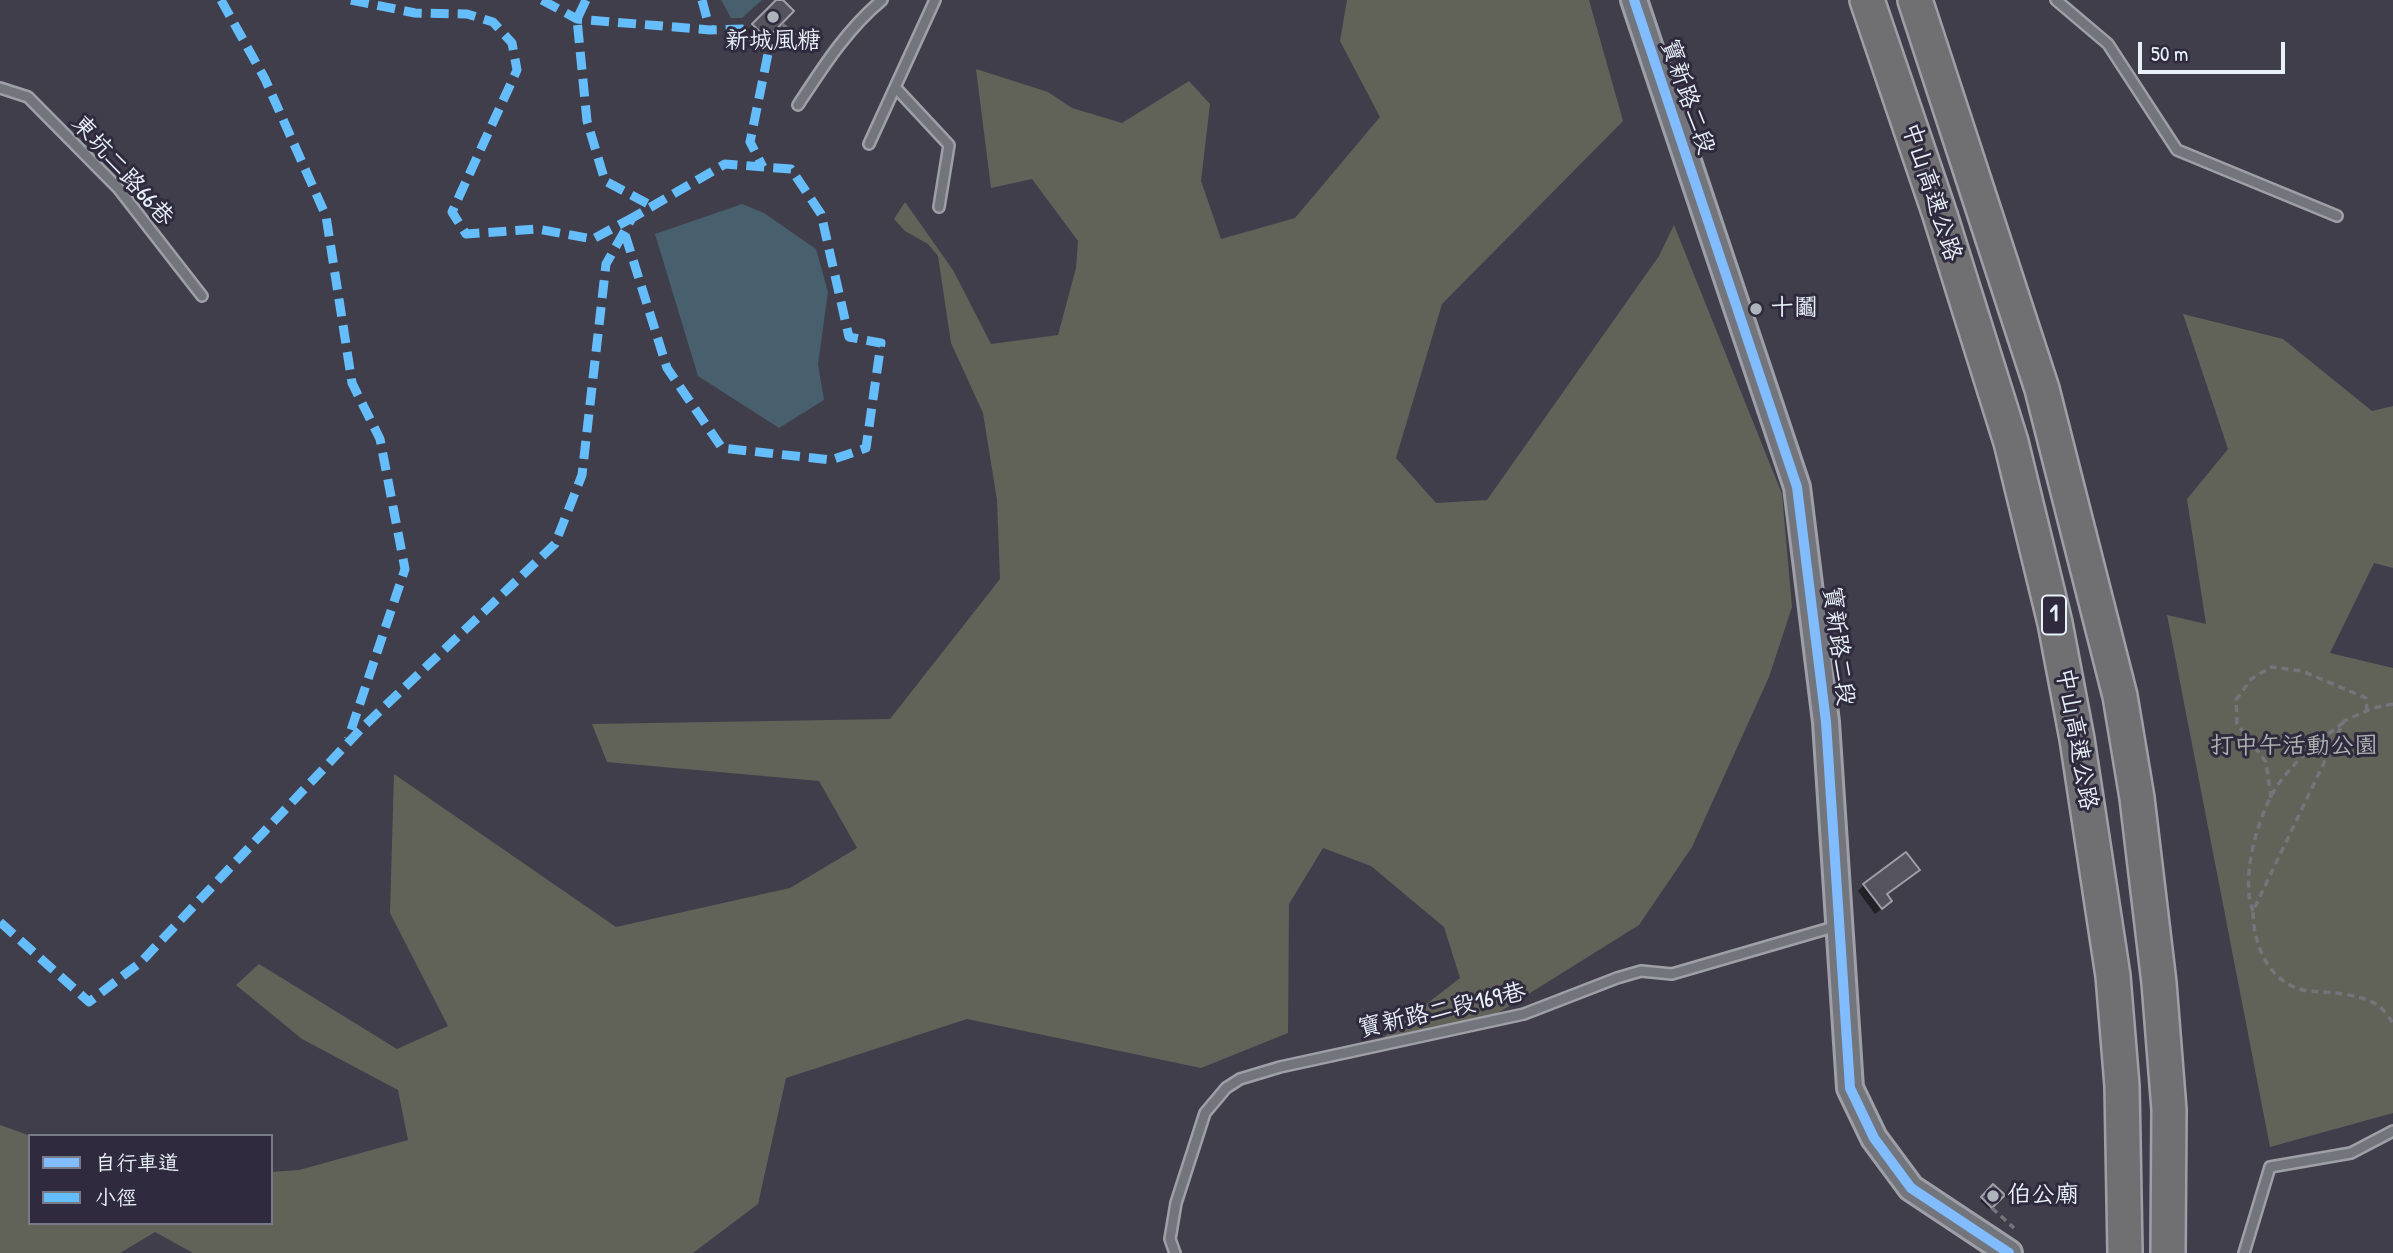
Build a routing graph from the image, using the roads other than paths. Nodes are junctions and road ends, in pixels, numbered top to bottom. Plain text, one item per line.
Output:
1 (882, 0) edge
2 (935, 0) edge
3 (1633, 0) edge
4 (1867, 0) edge
5 (1915, 0) edge
6 (2056, 0) edge
7 (0, 88) edge
8 (895, 88) junction
9 (798, 104) dead end
10 (869, 144) dead end
11 (939, 207) dead end
12 (2337, 216) dead end
13 (202, 296) dead end
14 (1837, 926) junction
15 (2393, 1131) edge
16 (1175, 1253) edge
17 (2009, 1253) edge
18 (2125, 1253) edge
19 (2168, 1253) edge
20 (2244, 1253) edge

1 - 9 lane
2 - 8 lane
3 - 14 street, 寶新路二段
4 - 18 highway, 中山高速公路 / 1
5 - 19 highway, 中山高速公路 / 1
6 - 12 lane
7 - 13 lane, 東坑二路66巷
8 - 10 lane
8 - 11 lane
14 - 16 lane, 寶新路二段169巷
14 - 17 street, 寶新路二段
15 - 20 lane

